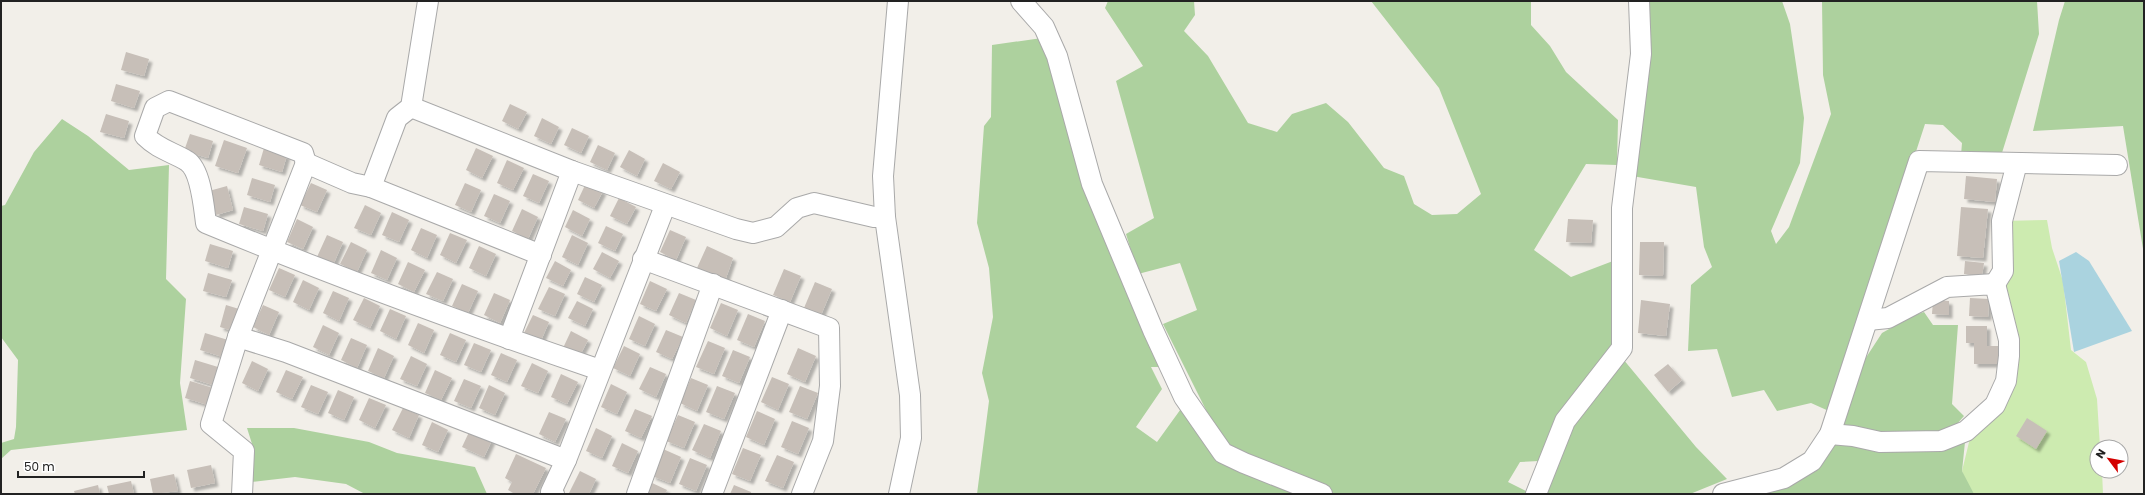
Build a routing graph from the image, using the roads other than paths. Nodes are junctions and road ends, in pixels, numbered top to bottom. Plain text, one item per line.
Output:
1 (428, 1) edge
2 (898, 1) edge
3 (1021, 1) edge
4 (1640, 1) edge
5 (411, 107) junction
6 (306, 163) junction
7 (2017, 163) junction
8 (2118, 165) dead end
9 (572, 171) junction
10 (371, 187) junction
11 (665, 206) junction
12 (885, 217) junction
13 (271, 250) junction
14 (540, 255) junction
15 (643, 259) junction
16 (713, 284) junction
17 (1994, 284) junction
18 (782, 310) junction
19 (1868, 320) junction
20 (238, 337) junction
21 (509, 339) junction
22 (600, 370) junction
23 (1830, 434) junction
24 (566, 460) junction
25 (552, 493) edge
26 (242, 494) edge
27 (637, 494) edge
28 (712, 494) edge
29 (802, 494) edge
30 (900, 494) edge
31 (1322, 494) edge
32 (1536, 494) edge
33 (1723, 494) edge

1 - 5 street
2 - 12 street
3 - 31 street
4 - 32 street
5 - 9 street
5 - 10 street
6 - 10 street
6 - 13 street
6 - 13 street
7 - 8 street
7 - 17 street
7 - 19 street
9 - 11 street
9 - 14 street
10 - 14 street
11 - 12 street
11 - 15 street
12 - 30 street
13 - 20 street
13 - 21 street
14 - 21 street
15 - 16 street
15 - 22 street
16 - 18 street
16 - 27 street
17 - 19 street
17 - 23 street
18 - 28 street
18 - 29 street
19 - 23 street
20 - 24 street
20 - 26 street
21 - 22 street
22 - 24 street
23 - 33 street
24 - 25 street

